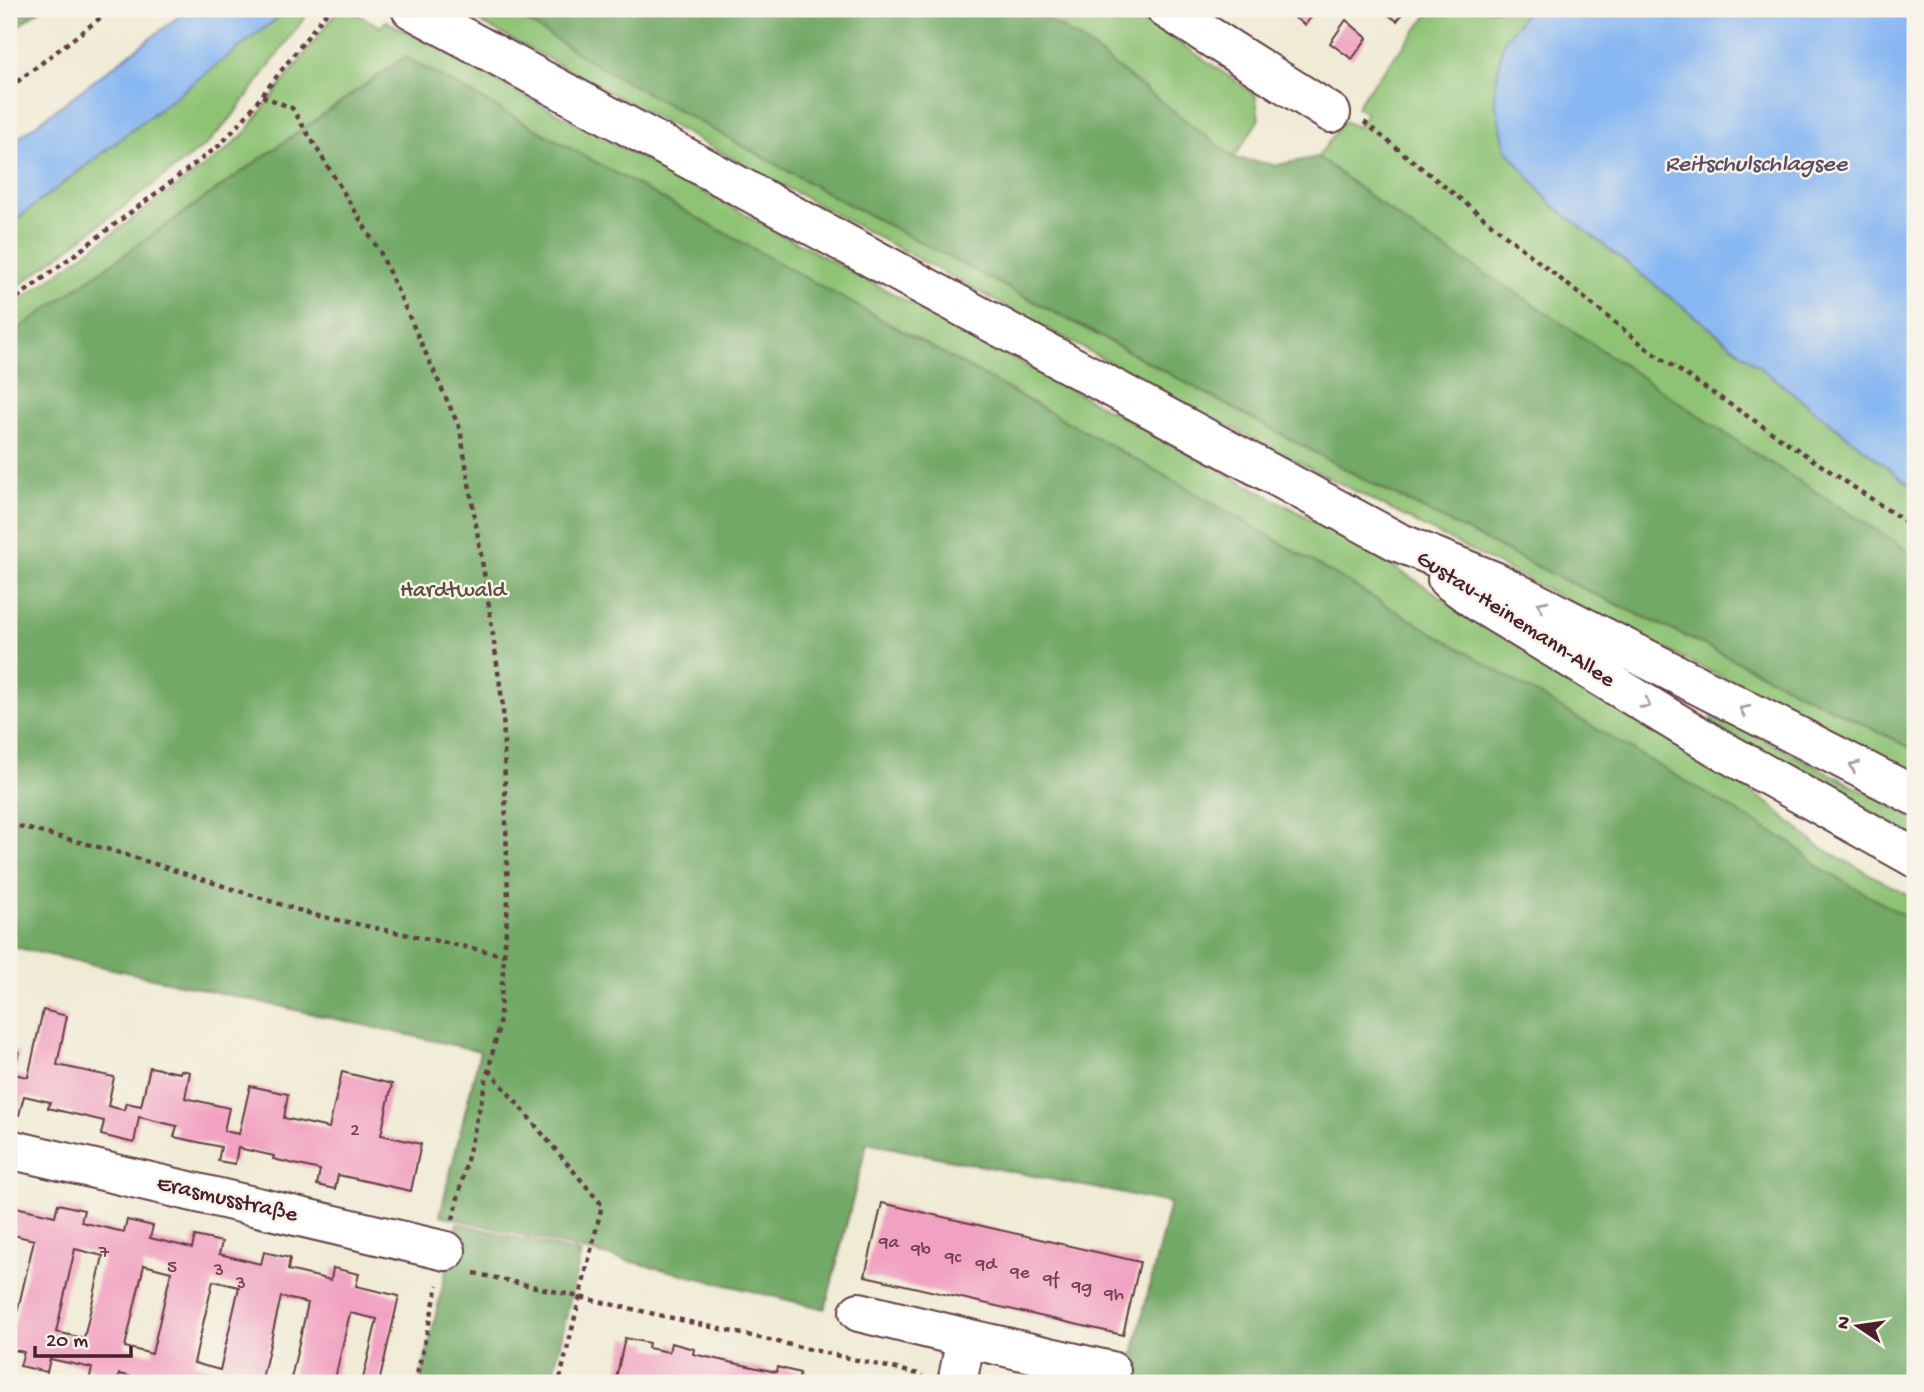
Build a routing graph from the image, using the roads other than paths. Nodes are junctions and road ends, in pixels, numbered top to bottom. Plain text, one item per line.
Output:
1 (411, 9) edge
2 (1166, 9) edge
3 (1347, 117) road end
4 (1398, 542) junction
5 (1915, 796) edge
6 (1915, 858) edge
7 (9, 1149) edge
8 (451, 1267) road end
9 (859, 1312) dead end
10 (966, 1338) junction
11 (1111, 1371) dead end
12 (956, 1383) edge

1 - 4 main road
2 - 3 main road
5 -> 4 main road, Gustav-Heinemann-Allee
4 -> 6 main road, Gustav-Heinemann-Allee
7 - 8 main road, Erasmusstraße
9 - 10 main road
10 - 11 main road
10 - 12 main road

